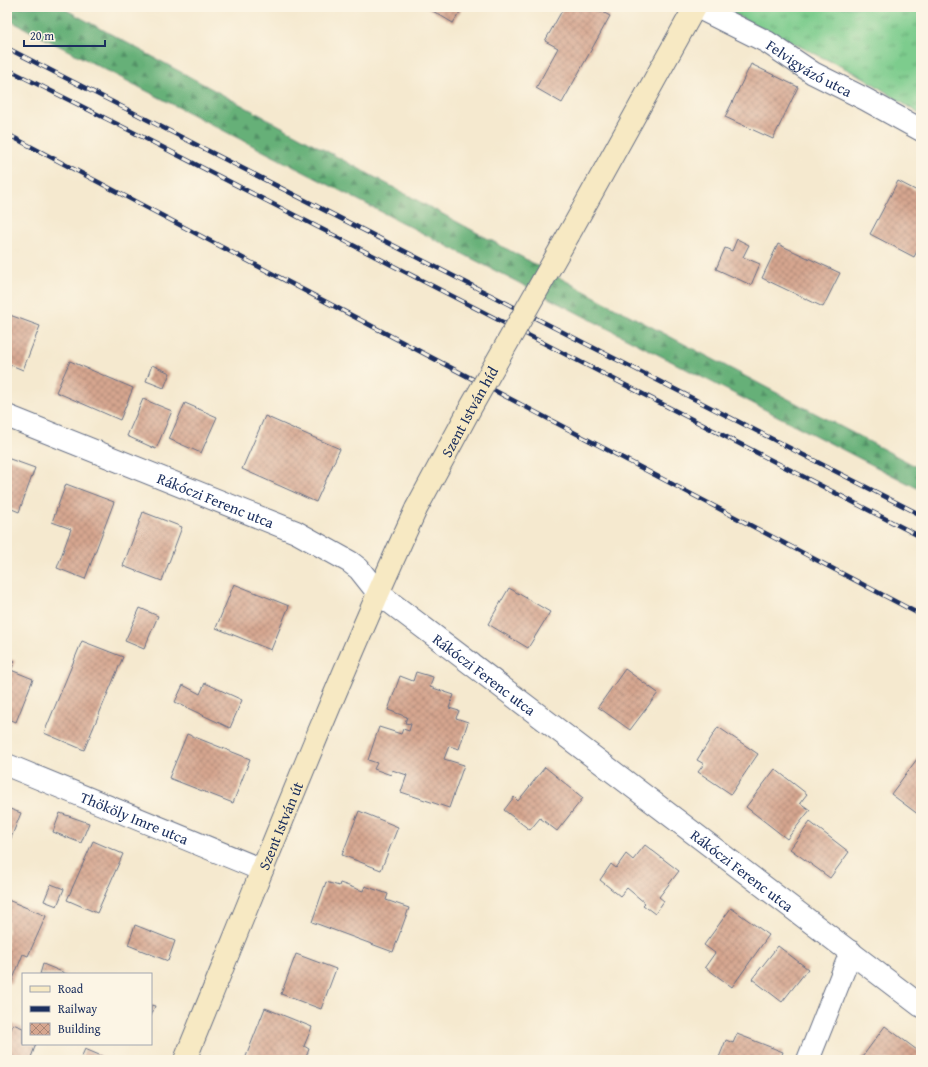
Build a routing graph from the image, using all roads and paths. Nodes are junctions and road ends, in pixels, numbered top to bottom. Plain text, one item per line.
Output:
1 (696, 7) edge
2 (921, 130) edge
3 (7, 416) edge
4 (378, 593) junction
5 (7, 765) edge
6 (262, 870) junction
7 (851, 952) junction
8 (921, 1006) edge
9 (185, 1060) edge
10 (808, 1060) edge

1 - 2 street, Felvigyázó utca
1 - 4 street, Szent István híd, bridge
3 - 4 street, Rákóczi Ferenc utca
4 - 6 street, Szent István út
4 - 7 street, Rákóczi Ferenc utca
5 - 6 street, Thököly Imre utca
6 - 9 street, Szent István út
7 - 8 street, Rákóczi Ferenc utca
7 - 10 street

